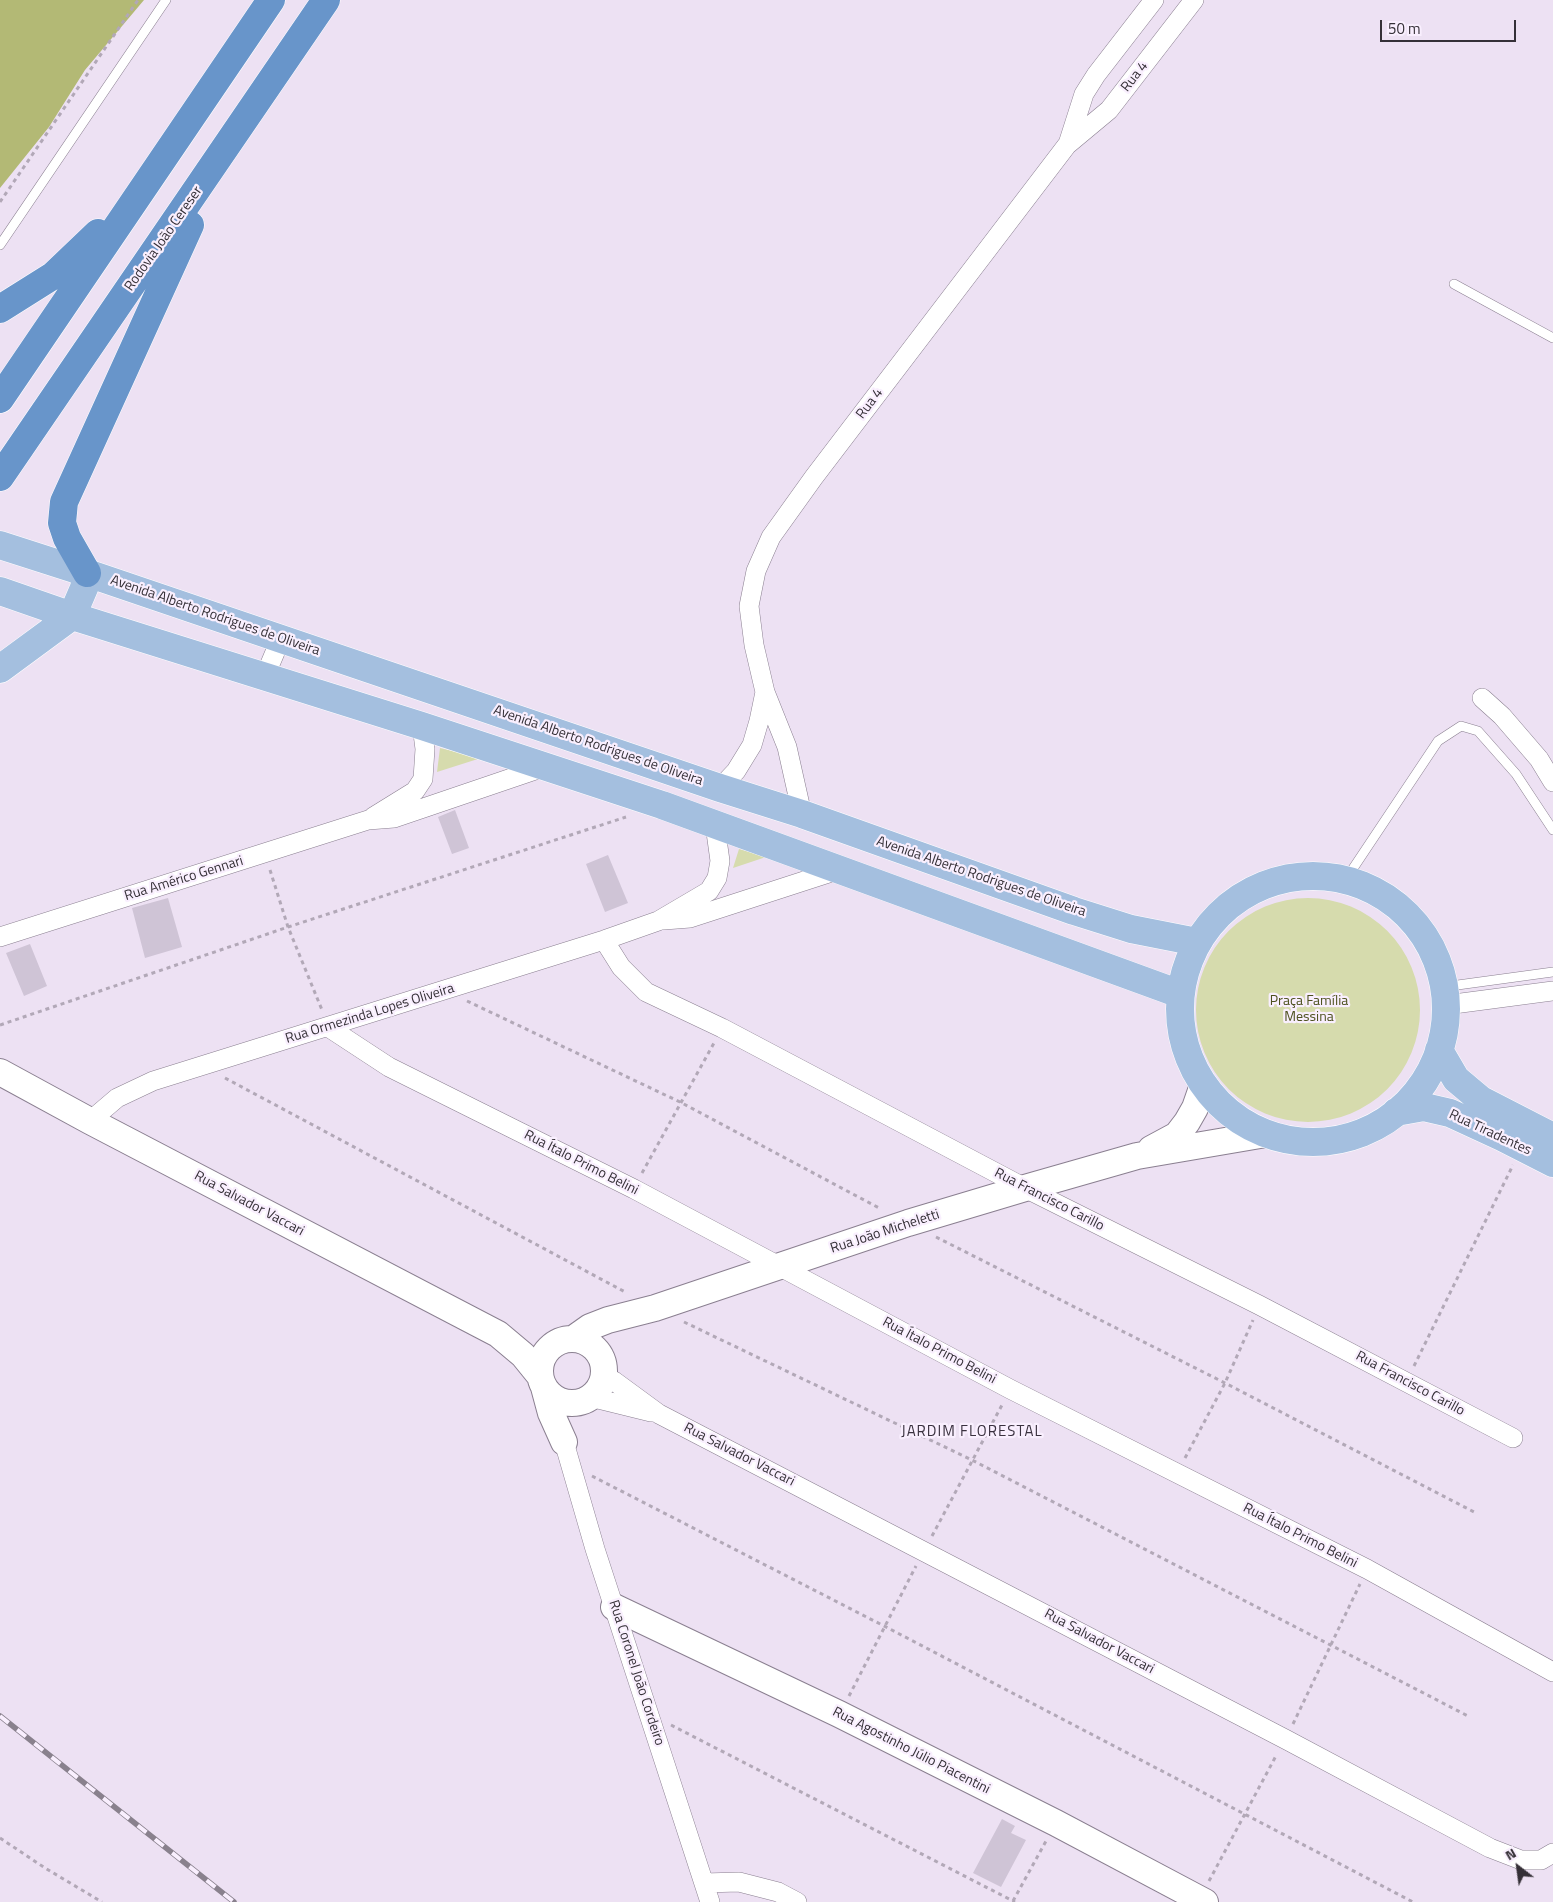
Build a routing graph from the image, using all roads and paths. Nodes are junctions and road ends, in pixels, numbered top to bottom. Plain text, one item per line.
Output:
1 (138, 0) edge
2 (166, 0) edge
3 (270, 0) edge
4 (326, 0) edge
5 (1154, 0) edge
6 (1193, 0) edge
7 (1127, 36) junction
8 (1151, 56) junction
9 (235, 135) junction
10 (1067, 145) junction
11 (142, 190) junction
12 (0, 202) edge
13 (0, 245) edge
14 (1454, 284) dead end
15 (0, 308) edge
16 (1553, 338) edge
17 (0, 399) edge
18 (0, 477) edge
19 (0, 545) edge
20 (87, 573) junction
21 (0, 591) edge
22 (72, 616) junction
23 (281, 638) junction
24 (0, 669) edge
25 (265, 676) junction
26 (765, 692) junction
27 (1482, 698) dead end
28 (422, 726) junction
29 (544, 767) junction
30 (1553, 782) edge
31 (720, 788) junction
32 (662, 805) junction
33 (802, 814) junction
34 (368, 820) junction
35 (715, 825) junction
36 (1553, 830) edge
37 (264, 854) junction
38 (841, 869) junction
39 (1346, 879) junction
40 (658, 921) junction
41 (288, 927) junction
42 (0, 937) edge
43 (604, 940) junction
44 (1197, 942) junction
45 (1553, 972) edge
46 (444, 990) junction
47 (1553, 992) edge
48 (1180, 994) junction
49 (1444, 996) junction
50 (0, 1025) edge
51 (328, 1027) junction
52 (722, 1028) junction
53 (1440, 1050) junction
54 (202, 1066) junction
55 (0, 1072) edge
56 (1203, 1085) junction
57 (680, 1102) junction
58 (1396, 1112) junction
59 (90, 1121) junction
60 (1266, 1134) junction
61 (1553, 1136) edge
62 (1522, 1147) junction
63 (1137, 1156) junction
64 (1553, 1164) edge
65 (1025, 1188) junction
66 (634, 1189) junction
67 (908, 1223) junction
68 (781, 1267) junction
69 (1259, 1305) junction
70 (645, 1311) junction
71 (498, 1334) junction
72 (564, 1342) junction
73 (603, 1370) junction
74 (542, 1381) junction
75 (1407, 1382) junction
76 (1225, 1383) junction
77 (1010, 1389) junction
78 (585, 1399) junction
79 (659, 1414) junction
80 (1513, 1438) dead end
81 (566, 1453) junction
82 (972, 1460) junction
83 (1177, 1474) junction
84 (1476, 1513) dead end
85 (924, 1551) junction
86 (1367, 1570) junction
87 (614, 1607) junction
88 (886, 1627) junction
89 (1331, 1646) junction
90 (1553, 1672) edge
91 (649, 1714) junction
92 (839, 1714) junction
93 (1468, 1716) dead end
94 (1286, 1739) junction
95 (1245, 1813) junction
96 (1056, 1823) junction
97 (0, 1838) edge
98 (1547, 1856) edge
99 (704, 1883) junction
100 (1202, 1901) edge
101 (102, 1902) edge
102 (710, 1902) edge
103 (797, 1902) edge
104 (1013, 1902) edge
105 (1413, 1902) edge

1 - 12 path
2 - 13 lane
3 - 11 highway
4 - 9 highway, Rodovia João Cereser
5 - 7 street, Rua 4
6 - 8 street, Rua 4
7 - 8 street
7 - 10 street, Rua 4
8 - 10 street, Rua 4
9 - 18 highway, Rodovia João Cereser
9 - 20 highway
10 - 26 street, Rua 4
11 - 15 highway
11 - 17 highway
14 - 16 lane
19 - 20 main road, Avenida Alberto Rodrigues de Oliveira
20 - 22 main road
20 - 23 main road, Avenida Alberto Rodrigues de Oliveira
21 - 22 main road
22 - 24 main road
22 - 25 main road
23 - 25 street
23 - 31 main road, Avenida Alberto Rodrigues de Oliveira
25 - 28 main road
26 - 31 street, Rua 4
26 - 33 street, Rua 4
27 - 30 street
28 - 29 main road
28 - 34 street, Rua Américo Gennari
29 - 32 main road
29 - 34 street, Rua Américo Gennari
31 - 33 main road, Avenida Alberto Rodrigues de Oliveira
32 - 35 main road
32 - 41 path
33 - 44 main road, Avenida Alberto Rodrigues de Oliveira
34 - 37 street, Rua Américo Gennari
35 - 38 main road
35 - 40 street, Rua Ormezinda Lopes Oliveira
36 - 39 lane
37 - 41 path
37 - 42 street, Rua Américo Gennari
38 - 40 street, Rua Ormezinda Lopes Oliveira
38 - 48 main road
39 - 44 main road
39 - 49 main road
40 - 43 street, Rua Ormezinda Lopes Oliveira
41 - 50 path
41 - 51 path
43 - 46 street, Rua Ormezinda Lopes Oliveira
43 - 52 street, Rua Francisco Carillo
44 - 48 main road
45 - 49 lane
46 - 51 street, Rua Ormezinda Lopes Oliveira
46 - 57 path
47 - 49 street
48 - 56 main road
49 - 53 main road
51 - 54 street, Rua Ormezinda Lopes Oliveira
51 - 66 street, Rua Ítalo Primo Belini
52 - 57 path
52 - 65 street, Rua Francisco Carillo
53 - 58 main road
53 - 61 main road, Rua Tiradentes
54 - 59 street, Rua Ormezinda Lopes Oliveira
54 - 70 path
55 - 59 street, Rua Salvador Vaccari
56 - 60 main road
56 - 63 street, Rua João Micheletti
57 - 66 path
57 - 67 path
58 - 60 main road
58 - 62 main road, Rua Tiradentes
59 - 71 street, Rua Salvador Vaccari
60 - 63 street, Rua João Micheletti
62 - 64 main road, Rua Tiradentes
62 - 75 path
63 - 65 street, Rua João Micheletti
65 - 67 street, Rua João Micheletti
65 - 69 street, Rua Francisco Carillo
66 - 68 street, Rua Ítalo Primo Belini
67 - 68 street, Rua João Micheletti
67 - 76 path
68 - 70 street, Rua João Micheletti
68 - 77 street, Rua Ítalo Primo Belini
69 - 75 street, Rua Francisco Carillo
69 - 76 path
70 - 72 street, Rua João Micheletti
70 - 73 street, Rua João Micheletti
70 - 82 path
71 - 72 street, Rua Salvador Vaccari
71 - 74 street, Rua Salvador Vaccari
72 - 73 street
72 - 74 street
73 - 78 street
73 - 79 street, Rua Salvador Vaccari
74 - 78 street
74 - 81 street, Rua Coronel João Cordeiro
75 - 80 street, Rua Francisco Carillo
76 - 83 path
76 - 84 path
77 - 82 path
77 - 83 street, Rua Ítalo Primo Belini
78 - 79 street, Rua Salvador Vaccari
78 - 81 street
79 - 85 street, Rua Salvador Vaccari
81 - 87 street, Rua Coronel João Cordeiro
81 - 88 path
82 - 85 path
82 - 89 path
83 - 86 street, Rua Ítalo Primo Belini
85 - 88 path
85 - 94 street, Rua Salvador Vaccari
86 - 89 path
86 - 90 street, Rua Ítalo Primo Belini
87 - 91 street, Rua Coronel João Cordeiro
87 - 92 street, Rua Agostinho Júlio Piacentini
88 - 92 path
88 - 95 path
89 - 93 path
89 - 94 path
91 - 99 street, Rua Coronel João Cordeiro
91 - 104 path
92 - 96 street, Rua Agostinho Júlio Piacentini
94 - 95 path
94 - 98 street, Rua Salvador Vaccari
95 - 100 path
95 - 105 path
96 - 100 street, Rua Agostinho Júlio Piacentini
96 - 104 path
97 - 101 path
99 - 102 street, Rua Coronel João Cordeiro
99 - 103 street

